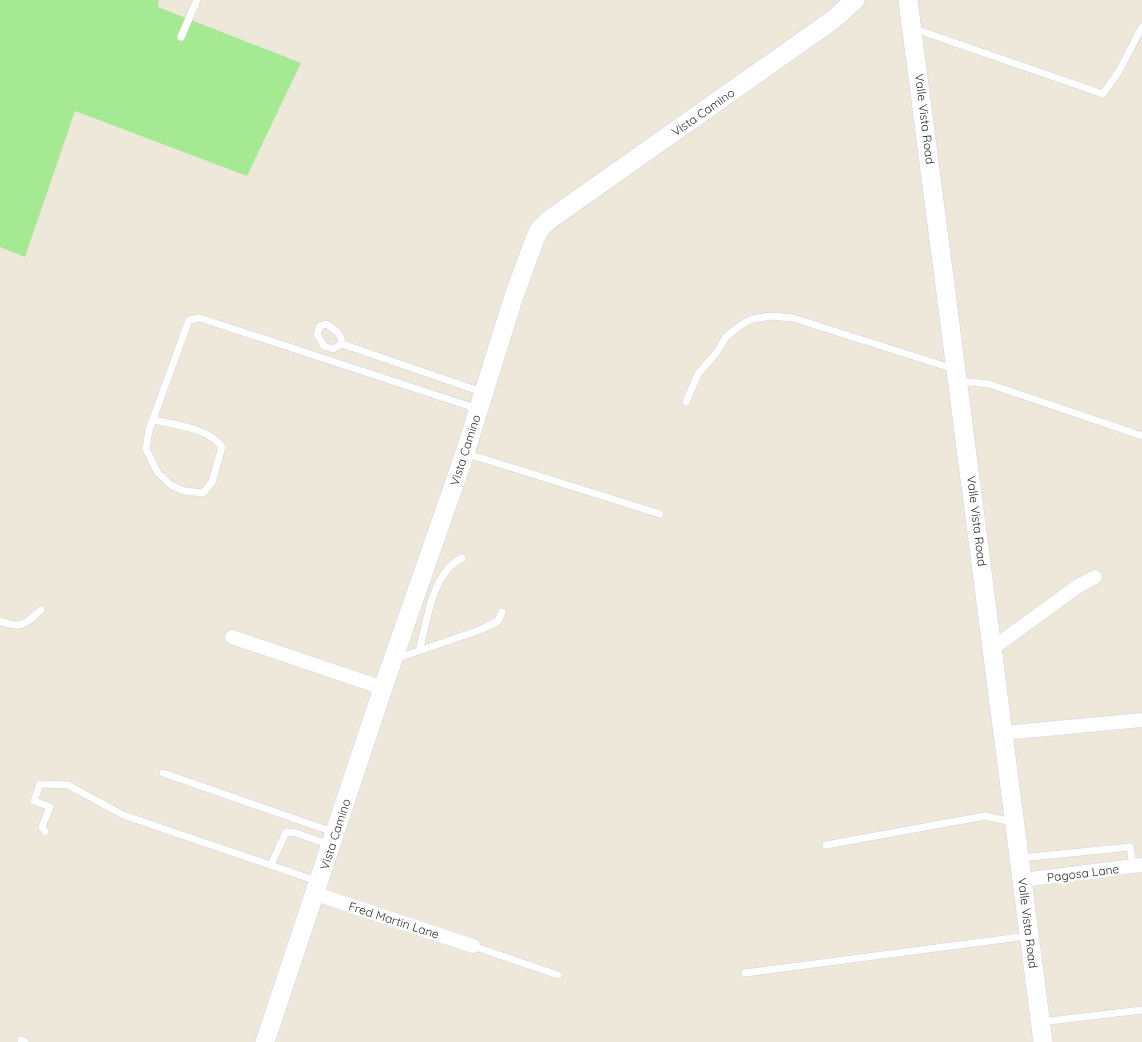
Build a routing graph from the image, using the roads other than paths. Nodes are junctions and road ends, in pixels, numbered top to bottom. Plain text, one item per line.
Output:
1 (196, 0) edge
2 (856, 0) edge
3 (908, 0) edge
4 (912, 28) junction
5 (1142, 28) edge
6 (182, 36) dead end
7 (342, 344) dead end
8 (958, 375) junction
9 (481, 401) junction
10 (686, 402) dead end
11 (154, 420) junction
12 (1142, 436) edge
13 (464, 453) junction
14 (660, 514) dead end
15 (462, 558) dead end
16 (1095, 577) dead end
17 (41, 610) dead end
18 (502, 612) dead end
19 (0, 621) edge
20 (232, 636) dead end
21 (993, 648) junction
22 (420, 651) junction
23 (393, 660) junction
24 (383, 688) junction
25 (1142, 720) edge
26 (1004, 733) junction
27 (163, 773) dead end
28 (1016, 823) junction
29 (45, 832) dead end
30 (333, 840) junction
31 (826, 845) dead end
32 (1020, 858) junction
33 (271, 865) junction
34 (1137, 866) edge
35 (1023, 880) junction
36 (318, 888) junction
37 (1030, 936) junction
38 (473, 946) joint
39 (745, 973) dead end
40 (558, 975) dead end
41 (1142, 1010) edge
42 (1041, 1022) junction
43 (266, 1042) edge
44 (1043, 1042) edge

1 - 6 lane
2 - 9 street, Vista Camino
3 - 4 street, Valle Vista Road
4 - 5 lane
4 - 8 street, Valle Vista Road
7 - 9 lane
8 - 10 lane
8 - 12 lane
8 - 21 street, Valle Vista Road
9 - 11 lane
9 - 13 street, Vista Camino
11 - 11 lane
13 - 14 lane
13 - 23 street, Vista Camino
15 - 22 lane
16 - 21 street
17 - 19 lane
18 - 22 lane
20 - 24 street
21 - 26 street, Valle Vista Road
22 - 23 lane
23 - 24 street, Vista Camino
24 - 30 street, Vista Camino
25 - 26 street
26 - 28 street, Valle Vista Road
27 - 30 lane
28 - 31 lane
28 - 32 street, Valle Vista Road
29 - 33 lane
30 - 33 lane
30 - 36 street, Vista Camino
32 - 34 lane
32 - 35 street, Valle Vista Road
33 - 36 lane
34 - 35 street, Pagosa Lane
35 - 37 street, Valle Vista Road
36 - 38 street, Fred Martin Lane
36 - 43 street, Vista Camino
37 - 39 lane
37 - 42 street, Valle Vista Road
38 - 40 lane
41 - 42 lane
42 - 44 street, Valle Vista Road

